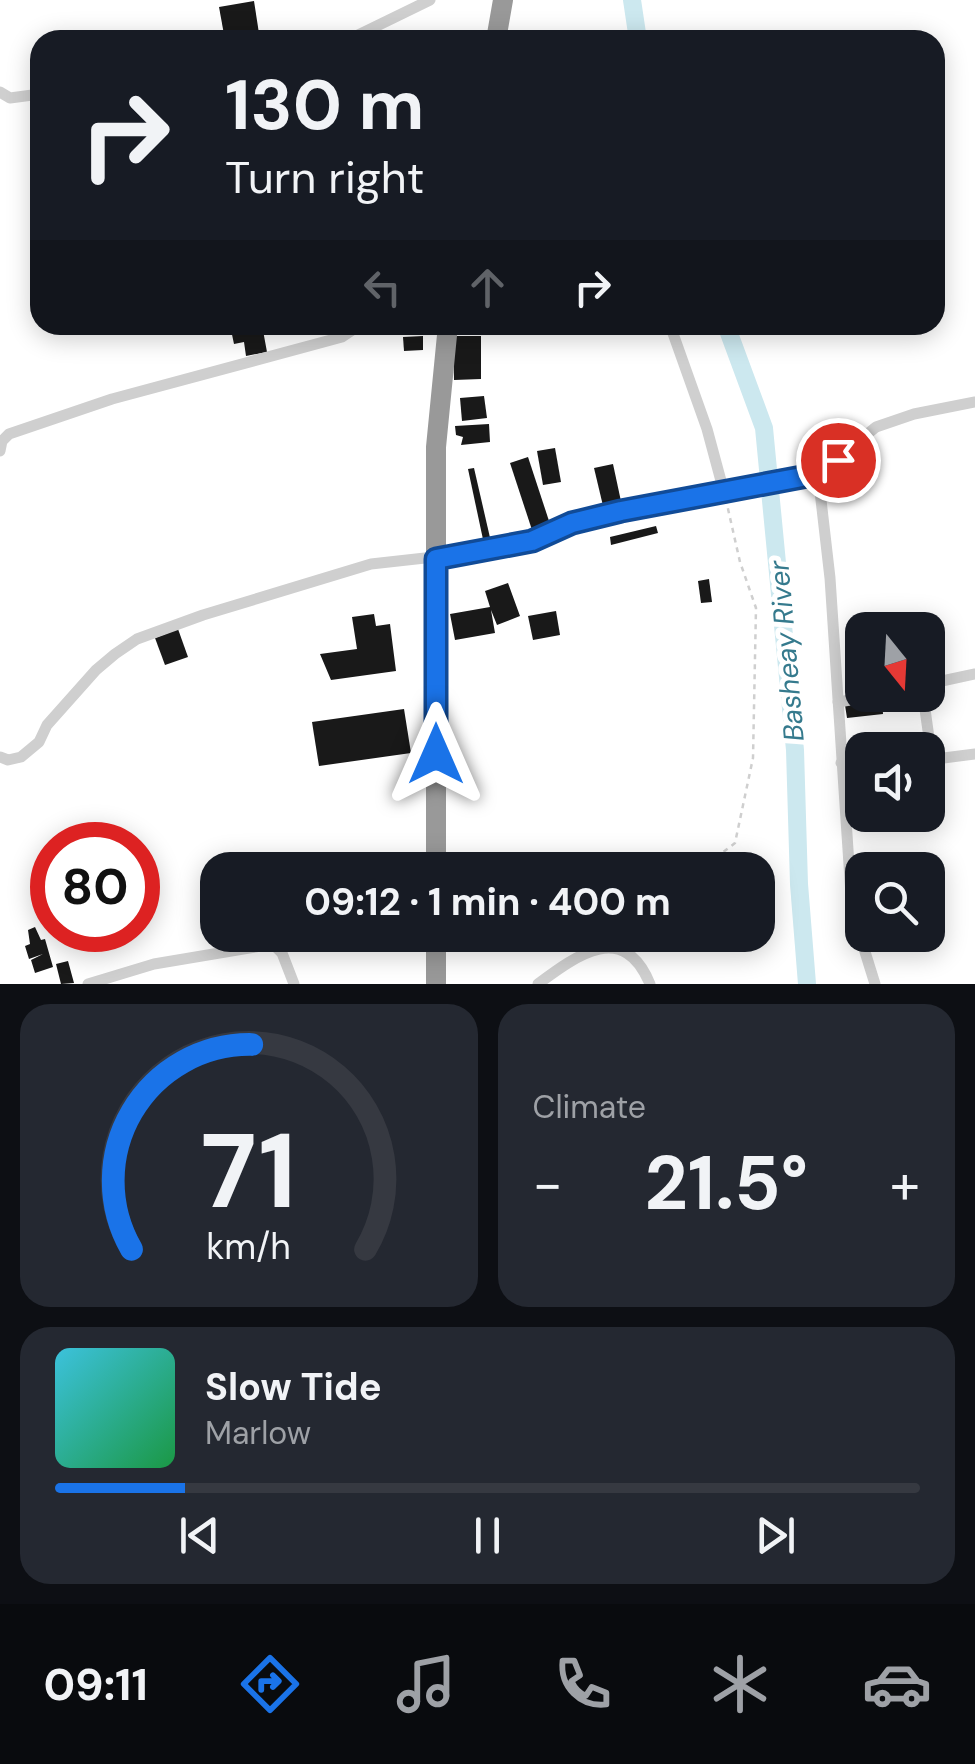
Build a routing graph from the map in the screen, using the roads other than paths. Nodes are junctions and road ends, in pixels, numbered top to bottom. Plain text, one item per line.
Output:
1 (430, 0) edge
2 (503, 0) edge
3 (368, 30) edge
4 (498, 30) edge
5 (0, 92) edge
6 (30, 95) edge
7 (345, 335) edge
8 (447, 335) edge
9 (674, 335) edge
10 (975, 402) edge
11 (0, 451) edge
12 (818, 474) junction
13 (729, 490) junction
14 (436, 559) junction
15 (975, 674) edge
16 (945, 680) edge
17 (845, 701) edge
18 (838, 702) junction
19 (975, 754) edge
20 (0, 756) edge
21 (945, 757) edge
22 (841, 763) junction
23 (845, 763) edge
24 (436, 852) edge
25 (436, 952) edge
26 (88, 984) edge
27 (294, 984) edge
28 (436, 984) edge
29 (538, 984) edge
30 (650, 984) edge
31 (875, 984) edge

1 - 3 street
2 - 4 highway
5 - 6 street
7 - 11 street
8 - 14 highway
9 - 13 street
10 - 12 street
12 - 13 street
12 - 18 street
13 - 14 street
14 - 20 street
14 - 24 highway
15 - 16 street
17 - 18 street
18 - 22 street
19 - 21 street
22 - 23 street
22 - 31 street
25 - 28 highway
26 - 27 street
29 - 30 street

